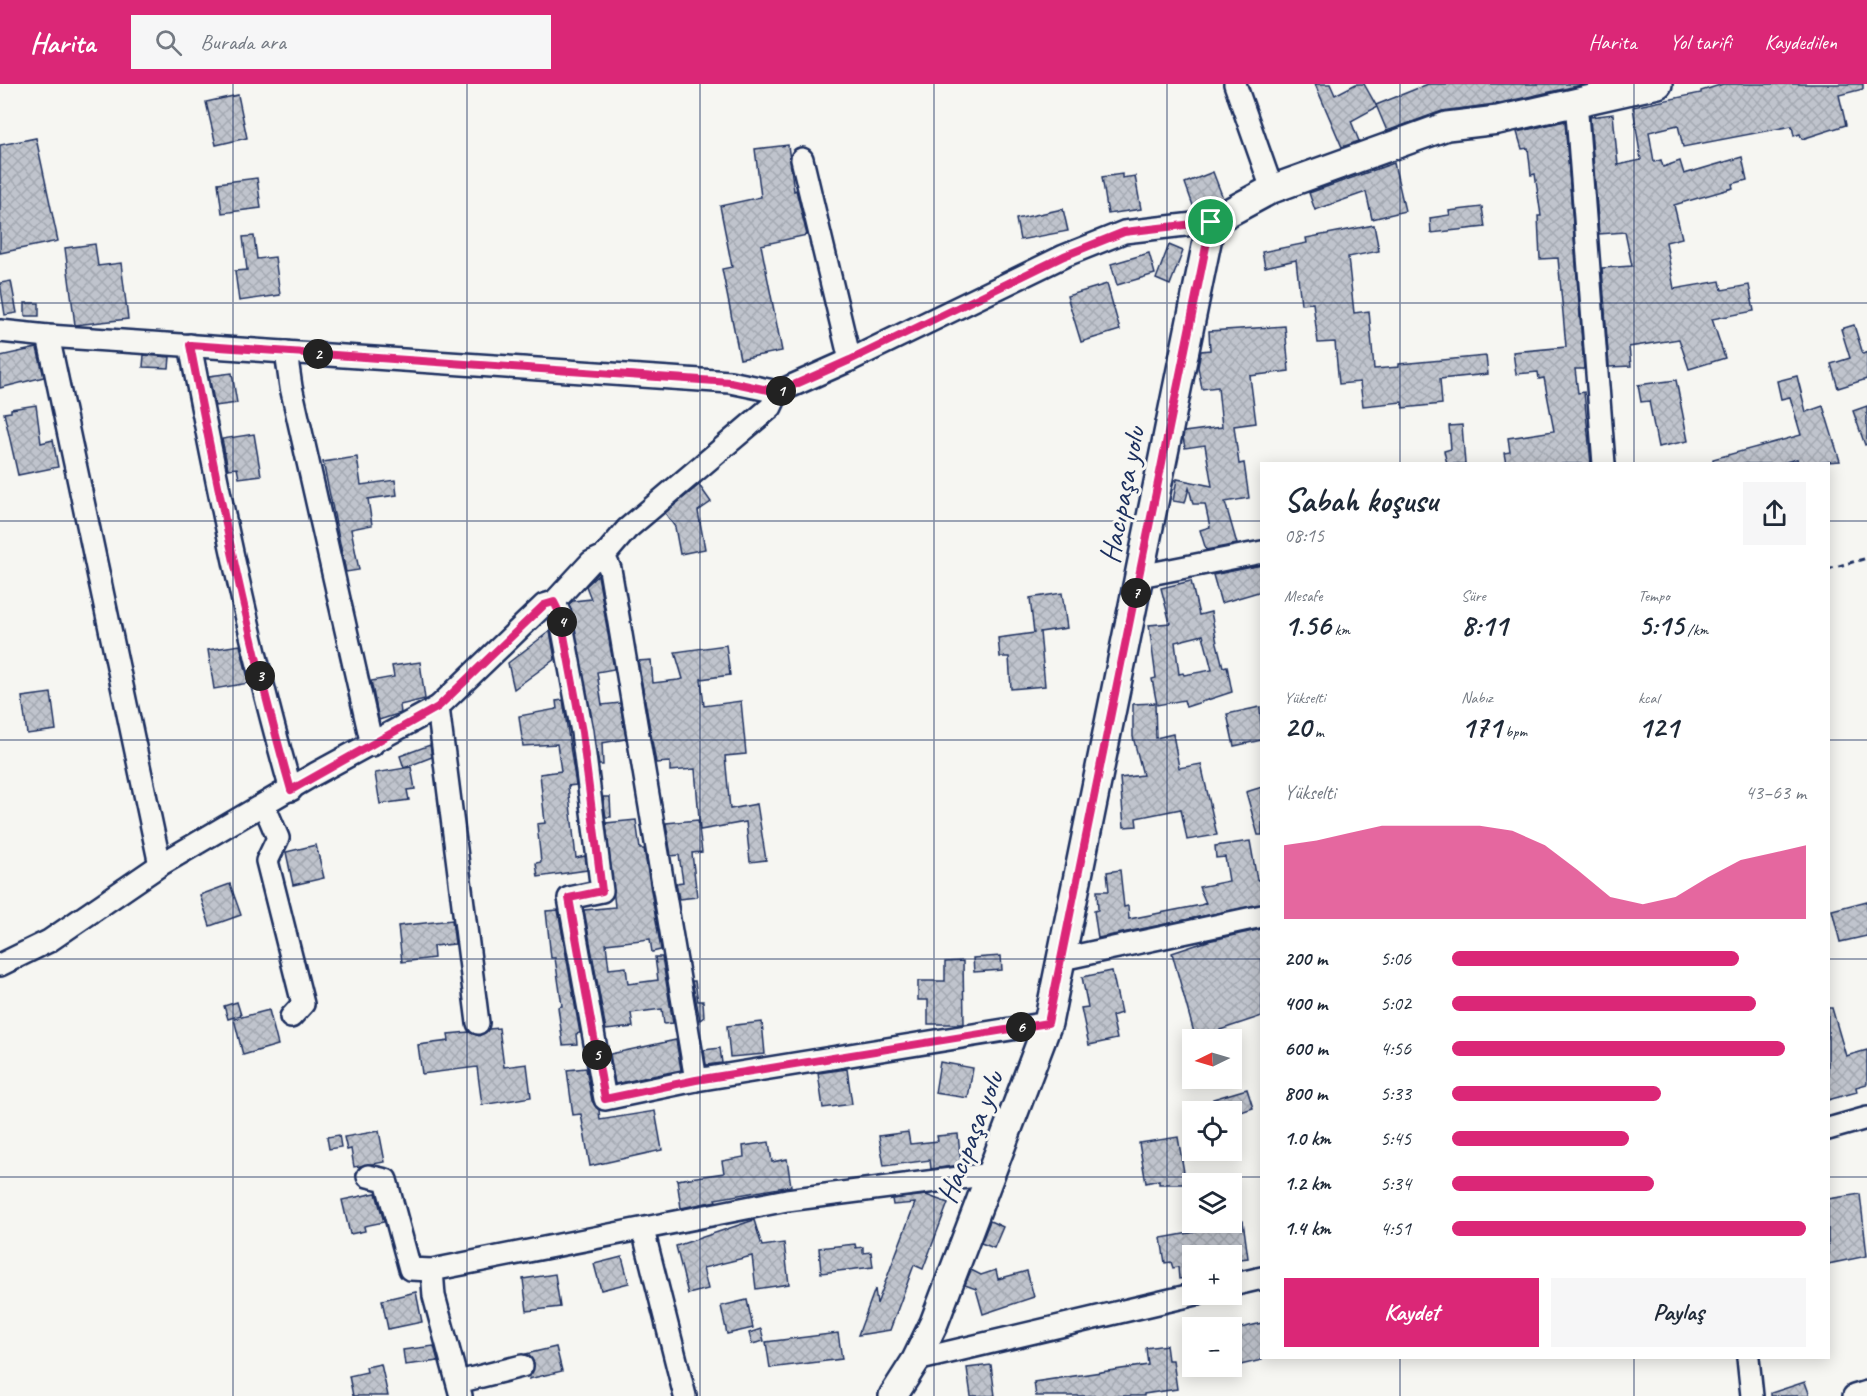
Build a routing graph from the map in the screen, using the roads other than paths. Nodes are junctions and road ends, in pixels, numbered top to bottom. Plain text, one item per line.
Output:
1 (1235, 84) edge
2 (1658, 84) edge
3 (1576, 101) junction
4 (802, 159) dead end
5 (1272, 189) junction
6 (1211, 222) junction
7 (0, 331) edge
8 (48, 336) junction
9 (190, 345) junction
10 (286, 352) junction
11 (850, 360) junction
12 (778, 392) junction
13 (1604, 462) edge
14 (1260, 552) edge
15 (604, 556) junction
16 (1140, 576) junction
17 (554, 602) junction
18 (438, 707) junction
19 (372, 745) junction
20 (291, 790) junction
21 (264, 805) junction
22 (160, 865) junction
23 (1260, 916) edge
24 (1062, 959) junction
25 (0, 965) edge
26 (291, 1017) dead end
27 (478, 1023) dead end
28 (1048, 1023) junction
29 (696, 1080) junction
30 (1867, 1118) edge
31 (1830, 1128) edge
32 (992, 1174) junction
33 (368, 1176) dead end
34 (643, 1230) junction
35 (432, 1270) junction
36 (1260, 1278) edge
37 (1242, 1283) edge
38 (1182, 1297) edge
39 (1748, 1359) edge
40 (916, 1360) junction
41 (522, 1366) dead end
42 (459, 1389) edge
43 (1867, 1392) edge
44 (685, 1396) edge
45 (893, 1396) edge
46 (1752, 1396) edge
47 (1854, 1396) edge

1 - 5 street
2 - 3 main road
3 - 5 main road
3 - 13 street
4 - 11 street
5 - 6 main road
6 - 11 street
6 - 16 main road, Hacıpaşa yolu
7 - 8 street
8 - 9 street
8 - 22 street
9 - 10 street
9 - 20 street
10 - 12 street
10 - 19 street
11 - 12 street
12 - 15 street
14 - 16 street
15 - 17 street
15 - 29 street
16 - 24 main road, Hacıpaşa yolu
17 - 18 street
17 - 29 street
18 - 19 street
18 - 27 street
19 - 20 street
20 - 21 street
21 - 22 street
21 - 26 street
22 - 25 street
23 - 24 street
24 - 28 main road, Hacıpaşa yolu
28 - 29 street
28 - 32 main road, Hacıpaşa yolu
30 - 31 street
32 - 34 street
32 - 40 main road, Hacıpaşa yolu
33 - 35 street
34 - 35 street
34 - 44 street
35 - 42 street
36 - 37 street
38 - 40 street
39 - 46 street
40 - 45 main road, Hacıpaşa yolu
41 - 42 street
43 - 47 street

